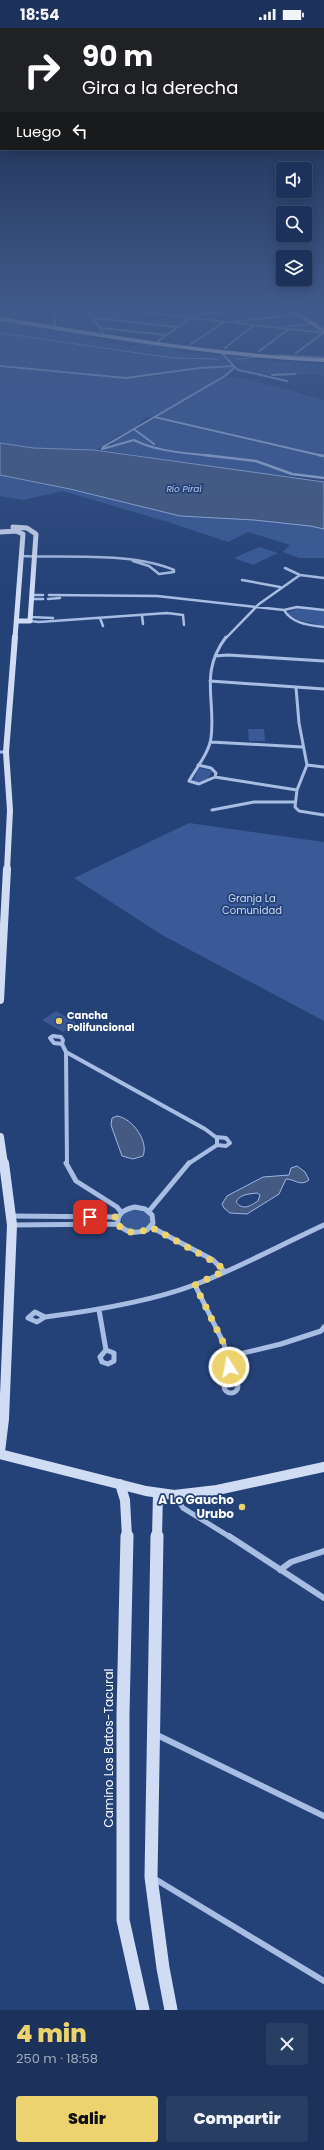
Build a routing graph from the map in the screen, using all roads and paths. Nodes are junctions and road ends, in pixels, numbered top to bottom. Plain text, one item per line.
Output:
1 (177, 403) edge
2 (154, 417) junction
3 (135, 430) junction
4 (162, 447) junction
5 (324, 456) edge
6 (324, 478) edge
7 (0, 528) edge
8 (9, 529) junction
9 (0, 532) edge
10 (21, 556) junction
11 (34, 556) junction
12 (133, 561) junction
13 (285, 568) dead end
14 (300, 575) junction
15 (324, 578) edge
16 (242, 580) dead end
17 (280, 587) junction
18 (32, 597) junction
19 (43, 597) dead end
20 (48, 597) dead end
21 (18, 598) junction
22 (254, 607) junction
23 (284, 610) junction
24 (324, 610) edge
25 (142, 615) junction
26 (127, 616) junction
27 (100, 618) junction
28 (17, 619) junction
29 (30, 619) junction
30 (143, 624) dead end
31 (184, 625) dead end
32 (103, 626) dead end
33 (324, 627) edge
34 (220, 648) junction
35 (228, 655) junction
36 (215, 656) junction
37 (324, 661) edge
38 (210, 681) junction
39 (296, 688) junction
40 (324, 690) edge
41 (211, 742) junction
42 (302, 747) junction
43 (3, 752) edge
44 (3, 758) edge
45 (198, 765) junction
46 (307, 765) junction
47 (324, 767) edge
48 (215, 777) junction
49 (297, 790) junction
50 (295, 802) junction
51 (212, 810) dead end
52 (324, 815) edge
53 (0, 1000) edge
54 (62, 1044) dead end
55 (66, 1052) junction
56 (0, 1137) edge
57 (216, 1137) junction
58 (217, 1145) junction
59 (149, 1211) junction
60 (120, 1214) junction
61 (12, 1220) junction
62 (118, 1224) junction
63 (324, 1225) edge
64 (151, 1227) junction
65 (224, 1271) junction
66 (195, 1285) junction
67 (99, 1310) junction
68 (45, 1316) dead end
69 (323, 1330) edge
70 (106, 1350) dead end
71 (227, 1356) junction
72 (230, 1378) dead end
73 (0, 1453) edge
74 (324, 1467) edge
75 (120, 1484) junction
76 (158, 1493) junction
77 (174, 1495) junction
78 (324, 1551) edge
79 (280, 1570) junction
80 (324, 1598) edge
81 (153, 1734) junction
82 (324, 1816) edge
83 (151, 1877) junction
84 (324, 1981) edge
85 (143, 2010) edge
86 (171, 2010) edge

1 - 2 street
2 - 3 street
2 - 5 street
3 - 4 street
3 - 4 street
4 - 6 street
7 - 8 street
8 - 9 street
8 - 10 street
8 - 11 street
10 - 11 street
10 - 21 street
11 - 12 street
11 - 18 street
12 - 12 street
13 - 14 street
14 - 15 street
14 - 17 street
16 - 17 street
17 - 22 street
18 - 19 street
18 - 21 street
18 - 29 street
20 - 22 street
21 - 28 street
22 - 23 street
22 - 34 street
23 - 24 street
23 - 33 street
25 - 26 street
25 - 30 street
25 - 31 street
26 - 27 street
26 - 29 street
27 - 29 street
27 - 32 street
28 - 29 street
28 - 43 street
34 - 35 street
34 - 36 street
35 - 36 street
35 - 37 street
36 - 38 street
38 - 39 street
38 - 41 street
39 - 40 street
39 - 42 street
41 - 42 street
41 - 45 street
42 - 46 street
43 - 44 street
44 - 53 street
45 - 48 street
45 - 48 street
46 - 47 street
46 - 49 street
48 - 49 street
49 - 50 street
50 - 51 street
50 - 52 street
54 - 55 street
55 - 57 street
55 - 60 street
56 - 61 street
57 - 58 street
57 - 58 street
58 - 59 street
59 - 60 street
59 - 64 street
60 - 61 street
60 - 62 street
61 - 62 street
61 - 73 street
62 - 64 street
63 - 65 street
64 - 65 street
65 - 66 street
66 - 67 street
66 - 71 street
67 - 68 street
67 - 70 street
69 - 71 street
71 - 72 street
73 - 75 street
74 - 77 street
75 - 76 street
75 - 85 street, Camino Los Batos-Tacural
76 - 77 street
76 - 81 street
77 - 79 street
78 - 79 street
79 - 80 street
81 - 82 street
81 - 83 street
83 - 84 street
83 - 86 street

